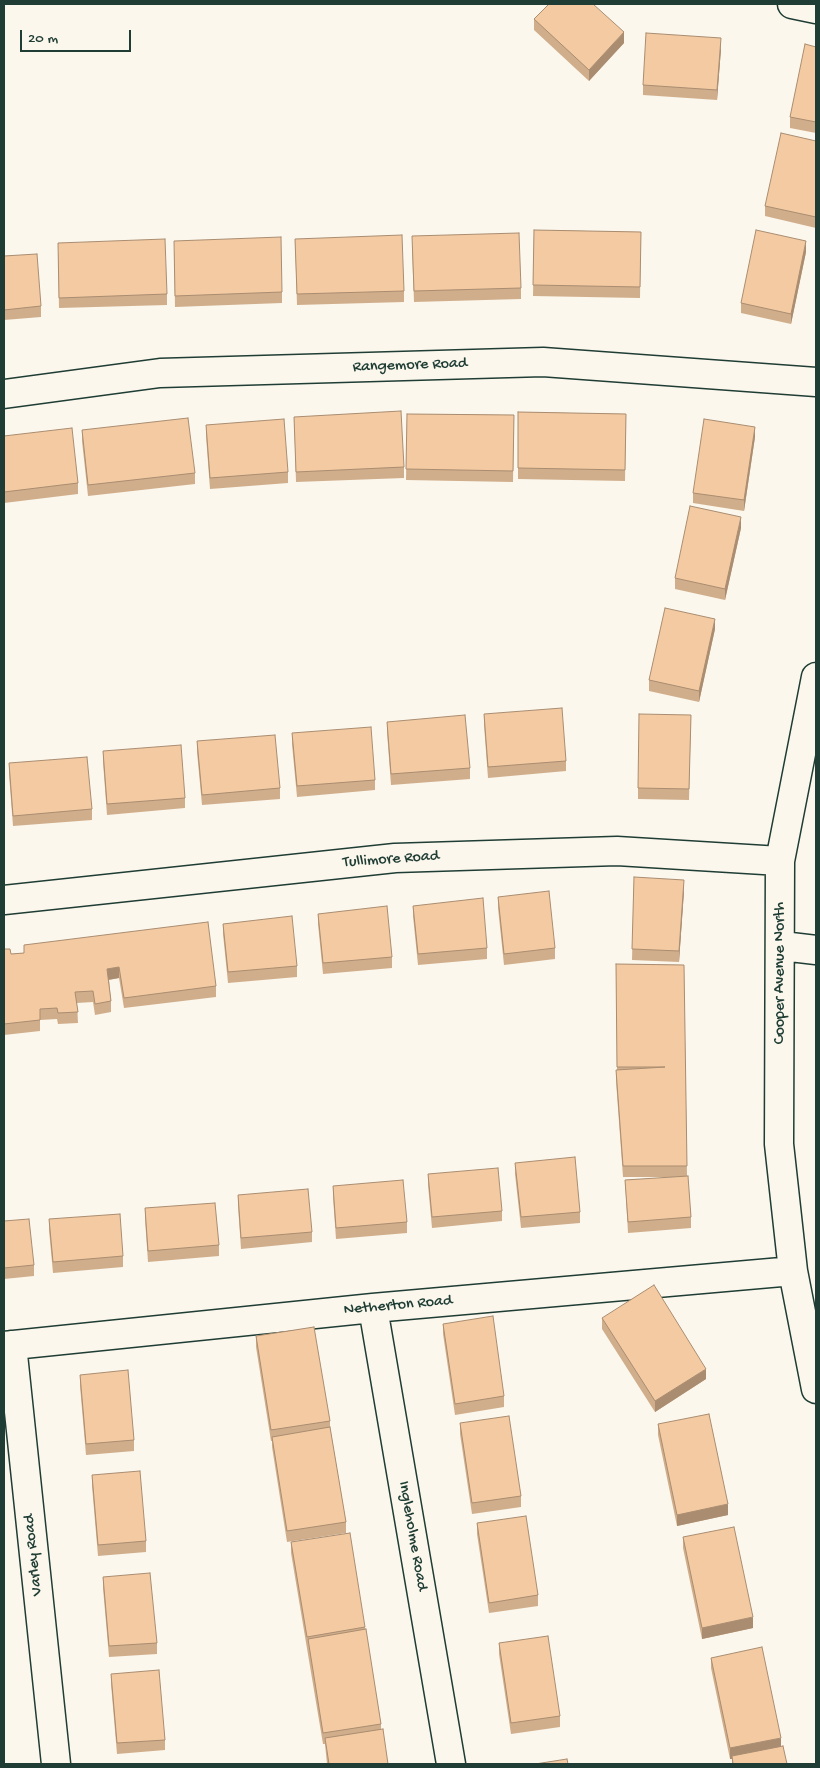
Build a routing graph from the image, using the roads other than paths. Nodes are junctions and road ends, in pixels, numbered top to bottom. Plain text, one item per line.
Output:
1 (792, 4) edge
2 (816, 9) edge
3 (816, 382) edge
4 (4, 394) edge
5 (816, 677) edge
6 (780, 861) junction
7 (4, 900) edge
8 (782, 946) junction
9 (816, 950) edge
10 (793, 1271) junction
11 (373, 1308) junction
12 (8, 1345) edge
13 (816, 1389) edge
14 (56, 1764) edge
15 (451, 1764) edge

1 - 2 street
3 - 4 street, Rangemore Road
5 - 6 street, Cooper Avenue North
6 - 7 street, Tullimore Road
6 - 8 street, Cooper Avenue North
8 - 9 street
8 - 10 street, Cooper Avenue North
10 - 11 street, Netherton Road
10 - 13 street, Cooper Avenue North
11 - 12 street, Netherton Road
11 - 15 street, Ingleholme Road
12 - 14 street, Varley Road

